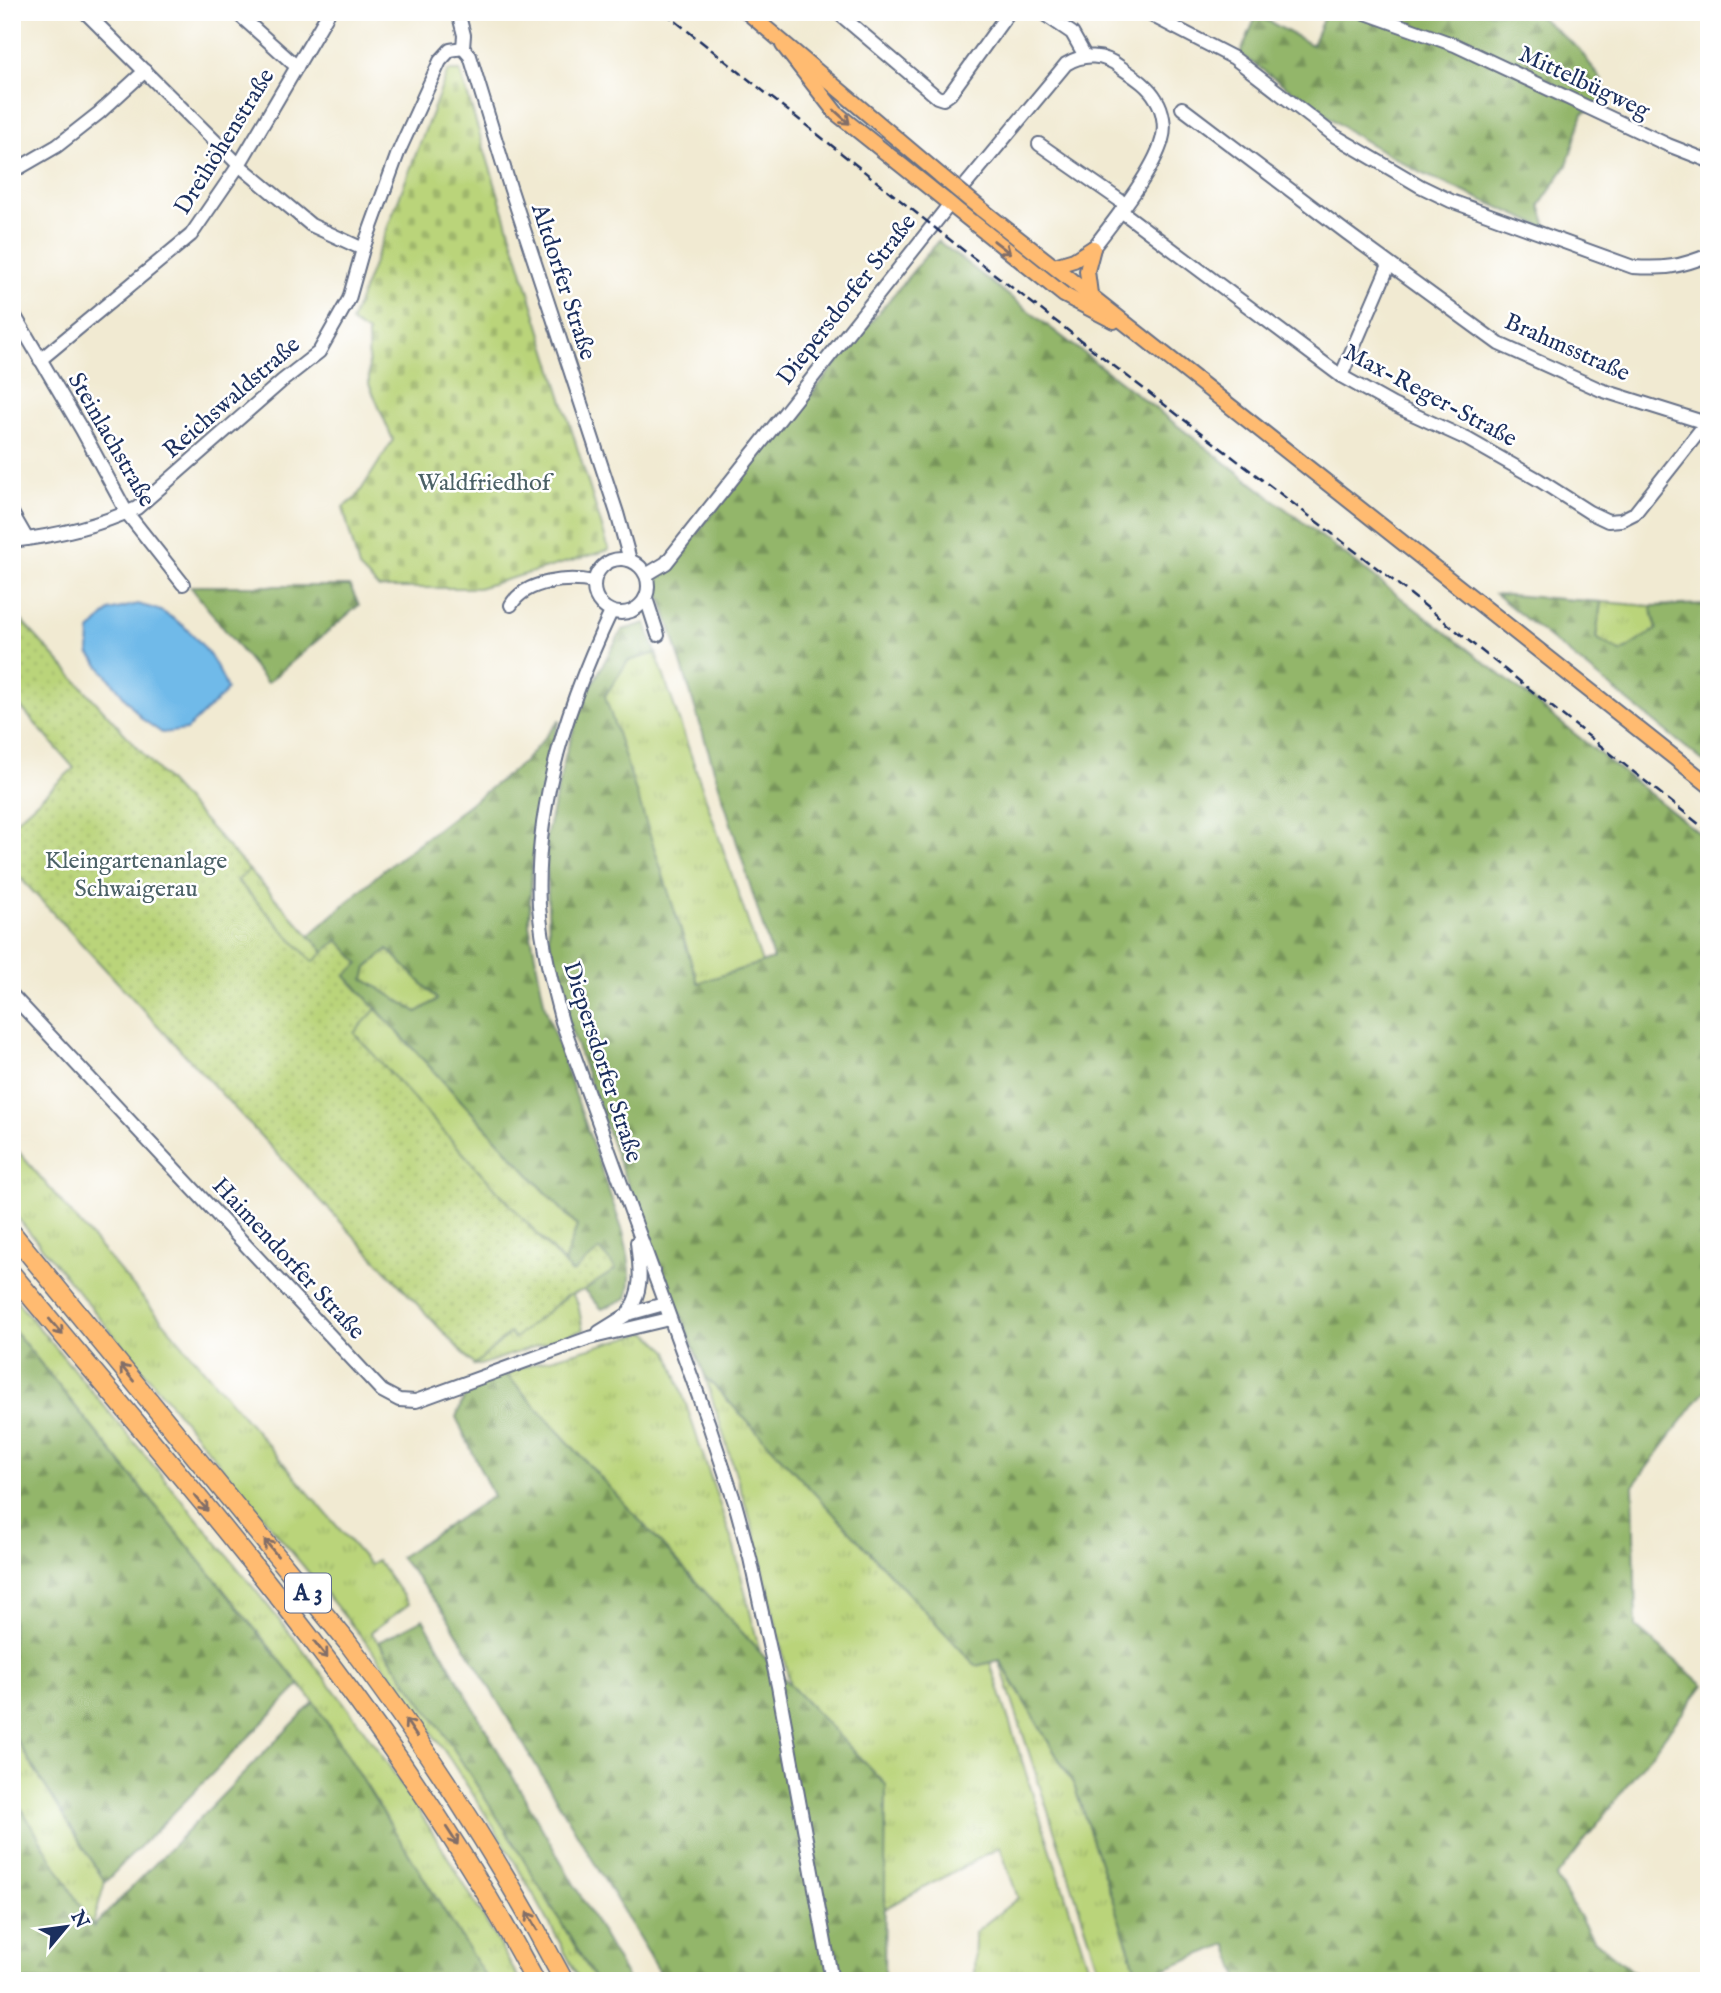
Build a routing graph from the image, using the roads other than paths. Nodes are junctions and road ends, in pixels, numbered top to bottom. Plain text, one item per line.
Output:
1 (85, 12) edge
2 (236, 12) edge
3 (329, 12) edge
4 (458, 12) edge
5 (747, 12) edge
6 (836, 12) edge
7 (1009, 12) edge
8 (1041, 12) edge
9 (1146, 12) edge
10 (1363, 12) edge
11 (783, 45) junction
12 (463, 48) junction
13 (1085, 56) junction
14 (297, 67) junction
15 (145, 71) junction
16 (1182, 108) dead end
17 (1039, 144) dead end
18 (1709, 161) edge
19 (239, 165) junction
20 (12, 172) edge
21 (949, 205) junction
22 (1123, 208) junction
23 (1093, 248) junction
24 (363, 249) junction
25 (1709, 255) edge
26 (1389, 265) junction
27 (1054, 266) junction
28 (1090, 294) junction
29 (12, 311) edge
30 (1143, 337) junction
31 (40, 360) junction
32 (1341, 376) junction
33 (1708, 423) edge
34 (12, 513) edge
35 (127, 513) junction
36 (620, 530) junction
37 (27, 539) junction
38 (12, 541) edge
39 (630, 560) junction
40 (610, 561) junction
41 (646, 575) junction
42 (594, 582) junction
43 (183, 584) dead end
44 (646, 598) junction
45 (511, 605) dead end
46 (611, 612) junction
47 (627, 613) junction
48 (1709, 785) edge
49 (12, 995) edge
50 (635, 1224) junction
51 (12, 1233) edge
52 (12, 1275) edge
53 (664, 1304) junction
54 (628, 1314) junction
55 (669, 1319) junction
56 (589, 1338) junction
57 (535, 1981) edge
58 (564, 1981) edge
59 (832, 1981) edge

1 - 15 street
2 - 14 street
3 - 14 street, Dreihöhenstraße
4 - 12 street, Altdorfer Straße
5 - 11 main road
6 - 7 street
8 - 13 street
9 - 25 street
10 - 18 street, Mittelbügweg
11 -> 21 main road
11 - 27 main road, bridge
12 - 24 street, Reichswaldstraße
12 - 36 street, Altdorfer Straße
13 - 21 street, Diepersdorfer Straße
13 - 22 street
14 - 19 street, Dreihöhenstraße
15 - 19 street
15 - 20 street
16 - 26 street, Brahmsstraße
17 - 22 street, Max-Reger-Straße
19 - 24 street
19 - 31 street, Dreihöhenstraße
21 -> 30 main road
21 - 41 street, Diepersdorfer Straße
22 - 23 street
22 - 32 street, Max-Reger-Straße
23 - 27 main road
23 - 28 main road
24 - 35 street, Reichswaldstraße
26 - 32 street
26 - 33 street, Brahmsstraße
27 - 28 main road
28 - 30 main road
29 - 31 street, Steinlachstraße
30 - 48 main road
31 - 35 street, Steinlachstraße
32 - 33 street, Max-Reger-Straße
34 - 37 street
35 - 37 street, Reichswaldstraße
35 - 43 street, Steinlachstraße
36 - 39 street, Altdorfer Straße
36 - 40 street
37 - 38 street, Reichswaldstraße
39 - 40 street
39 - 41 street
40 - 42 street
41 - 44 street
42 - 45 street
42 - 46 street
44 - 47 street
44 - 47 street
46 - 47 street
46 - 50 street, Diepersdorfer Straße
49 - 56 street, Haimendorfer Straße
50 - 53 street, Diepersdorfer Straße
50 - 54 street
58 -> 51 highway, A 3
52 -> 57 highway, A 3
53 - 54 street, Haimendorfer Straße
53 - 55 street, Diepersdorfer Straße
54 - 56 street, Haimendorfer Straße
55 - 56 street, Haimendorfer Straße
55 - 59 street, Diepersdorfer Straße

